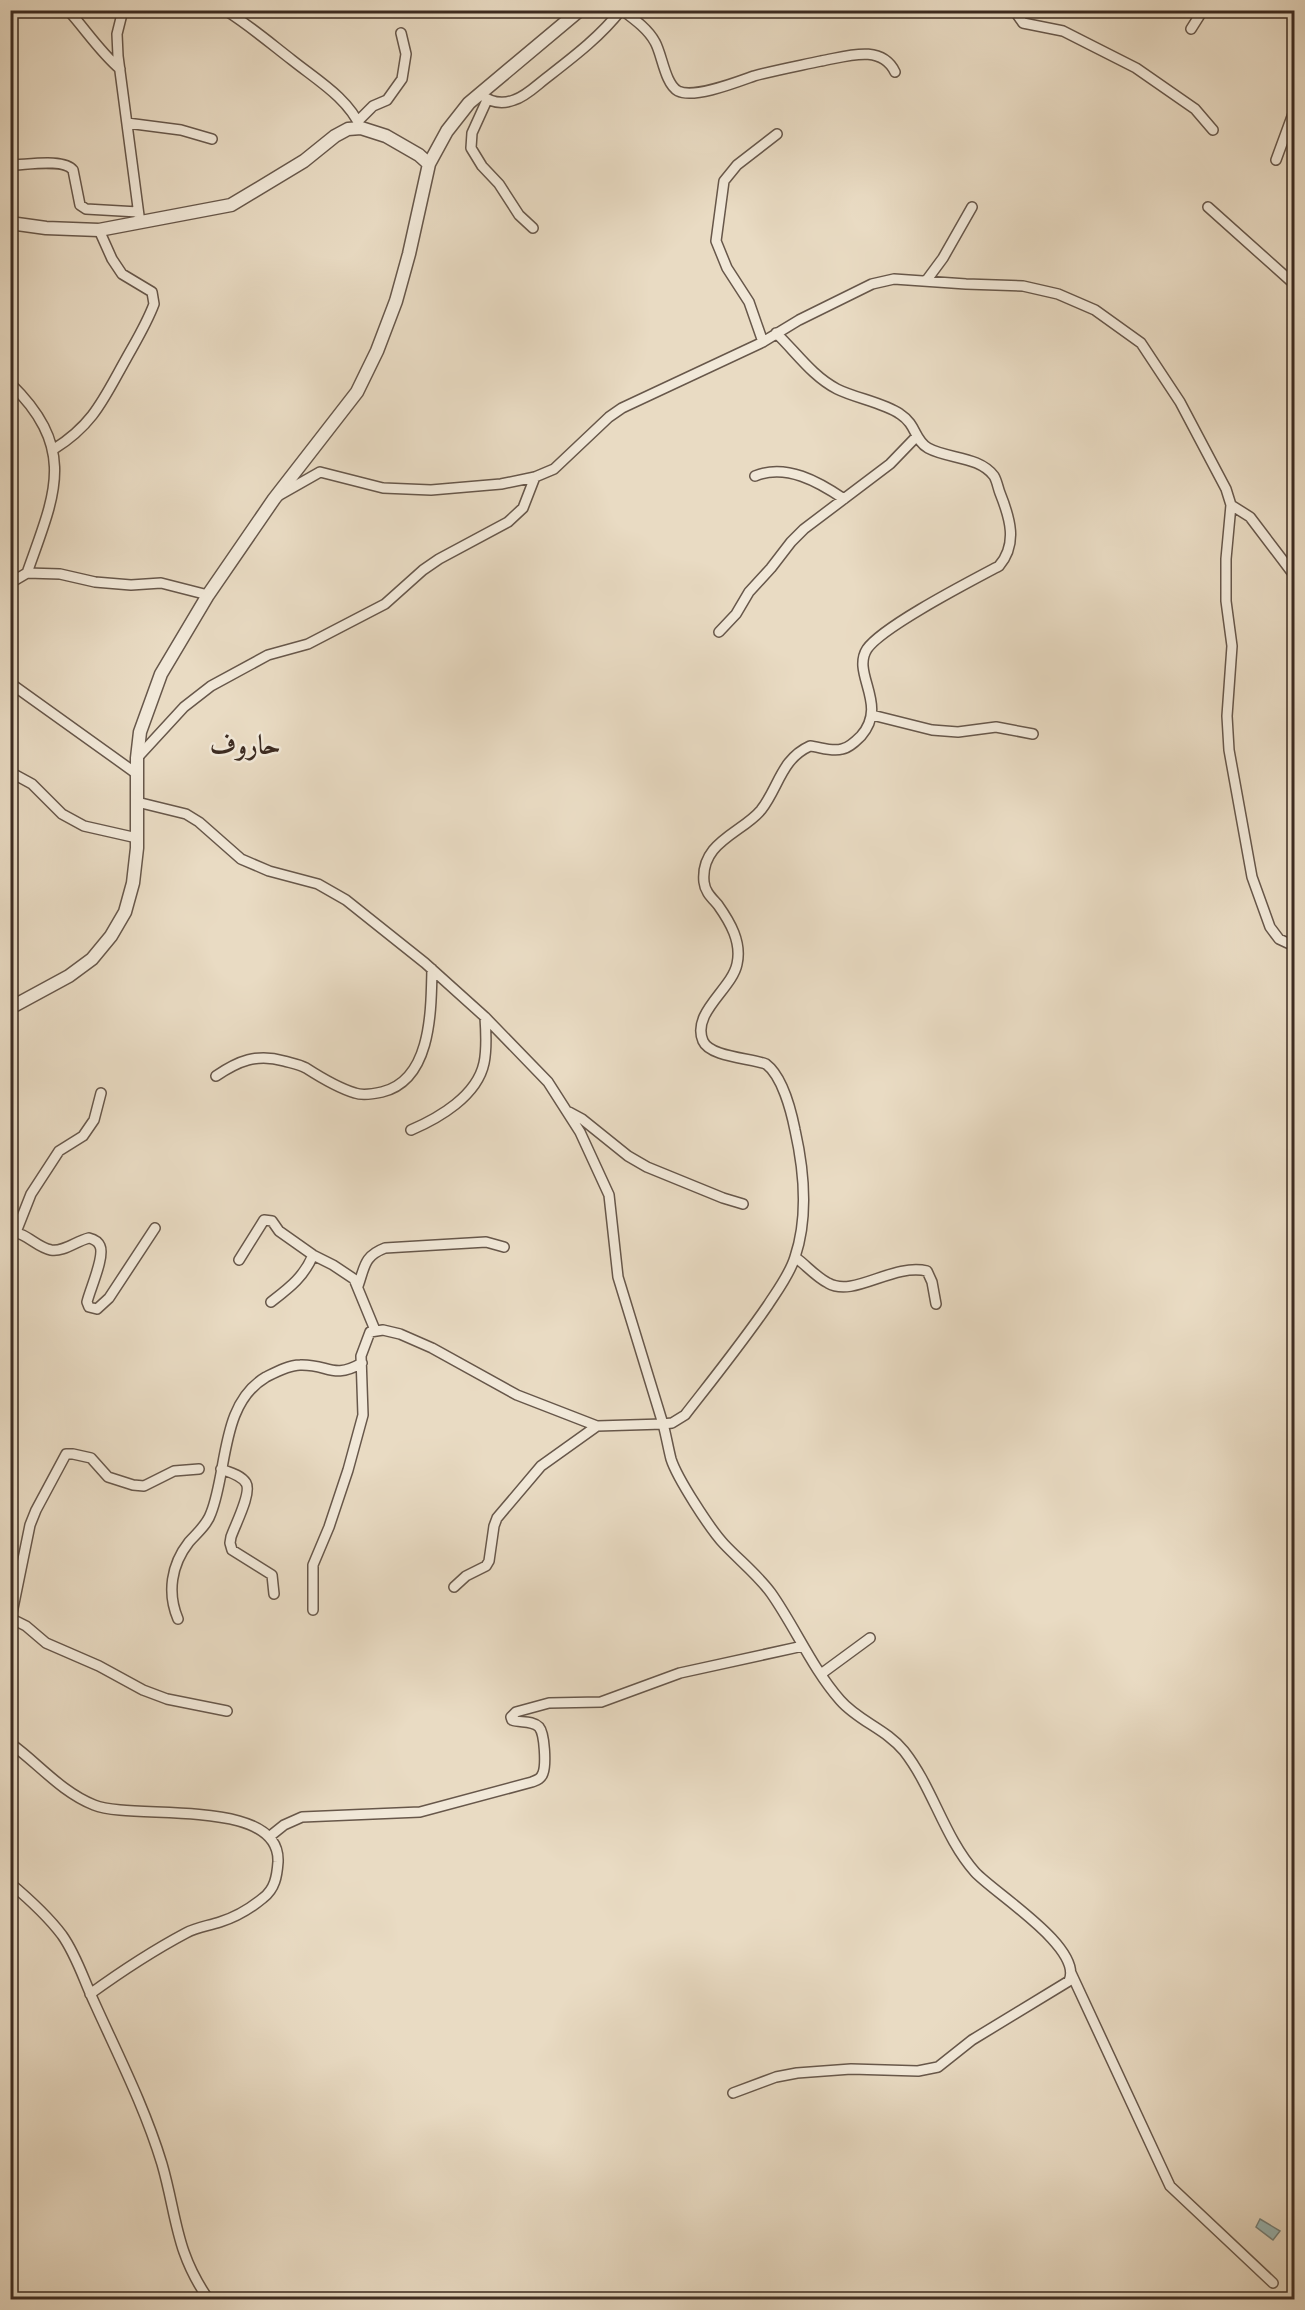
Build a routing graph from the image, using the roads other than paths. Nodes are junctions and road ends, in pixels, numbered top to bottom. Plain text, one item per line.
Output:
1 (68, 10) edge
2 (123, 10) edge
3 (225, 10) edge
4 (580, 10) edge
5 (622, 10) edge
6 (1016, 10) edge
7 (1203, 10) edge
8 (1191, 29) dead end
9 (401, 33) dead end
10 (120, 69) junction
11 (895, 72) dead end
12 (483, 97) junction
13 (1294, 111) edge
14 (127, 123) junction
15 (359, 125) junction
16 (1213, 130) dead end
17 (777, 134) dead end
18 (212, 139) dead end
19 (1276, 160) dead end
20 (429, 164) junction
21 (10, 165) edge
22 (972, 207) dead end
23 (1208, 207) dead end
24 (139, 217) junction
25 (10, 223) edge
26 (533, 228) dead end
27 (99, 230) junction
28 (926, 281) junction
29 (1294, 284) edge
30 (776, 333) junction
31 (763, 342) junction
32 (10, 383) edge
33 (917, 436) junction
34 (54, 449) junction
35 (756, 476) dead end
36 (535, 477) junction
37 (274, 498) junction
38 (844, 499) junction
39 (1231, 505) junction
40 (27, 573) junction
41 (1294, 575) edge
42 (10, 584) edge
43 (208, 595) junction
44 (719, 632) dead end
45 (10, 683) edge
46 (872, 715) junction
47 (1033, 734) dead end
48 (137, 758) junction
49 (10, 772) edge
50 (137, 774) junction
51 (137, 802) junction
52 (137, 838) junction
53 (1294, 946) edge
54 (432, 969) junction
55 (10, 1008) edge
56 (485, 1017) junction
57 (216, 1076) dead end
58 (101, 1092) dead end
59 (569, 1112) junction
60 (411, 1130) dead end
61 (743, 1204) dead end
62 (155, 1228) dead end
63 (13, 1232) edge
64 (504, 1247) dead end
65 (313, 1255) junction
66 (795, 1257) junction
67 (239, 1260) dead end
68 (358, 1286) junction
69 (272, 1302) dead end
70 (936, 1304) dead end
71 (375, 1330) junction
72 (362, 1363) junction
73 (663, 1424) junction
74 (597, 1426) junction
75 (199, 1469) dead end
76 (221, 1470) junction
77 (454, 1587) dead end
78 (274, 1594) dead end
79 (313, 1610) dead end
80 (11, 1618) edge
81 (178, 1619) dead end
82 (870, 1638) dead end
83 (803, 1646) junction
84 (822, 1674) junction
85 (227, 1712) dead end
86 (10, 1743) edge
87 (269, 1837) junction
88 (10, 1883) edge
89 (1071, 1973) junction
90 (90, 1994) junction
91 (733, 2093) dead end
92 (1273, 2283) dead end
93 (209, 2300) edge

1 - 10 street
2 - 10 street
3 - 15 street
4 - 12 street
5 - 11 street
5 - 12 street
6 - 16 street
7 - 8 street
9 - 15 street
10 - 14 street
12 - 20 street
12 - 26 street
13 - 19 street
14 - 18 street
14 - 24 street
15 - 20 street
15 - 24 street
17 - 31 street
20 - 37 street
21 - 24 street
22 - 28 street
23 - 29 street
24 - 27 street
25 - 27 street
27 - 34 street
28 - 30 street
28 - 39 street
30 - 31 street
30 - 33 street
31 - 36 street
32 - 34 street
33 - 38 street
33 - 46 street
34 - 40 street
35 - 38 street
36 - 37 street
36 - 48 street
37 - 43 street
38 - 44 street
39 - 41 street
39 - 53 street
40 - 42 street
40 - 43 street
43 - 48 street
45 - 50 street
46 - 47 street
46 - 66 street
48 - 50 street
49 - 52 street
50 - 51 street
51 - 52 street
51 - 54 street
52 - 55 street
54 - 56 street
54 - 57 street
56 - 59 street
56 - 60 street
58 - 63 street
59 - 61 street
59 - 73 street
62 - 63 street
64 - 68 street
65 - 67 street
65 - 68 street
65 - 69 street
66 - 70 street
66 - 73 street
68 - 71 street
71 - 72 street
71 - 74 street
72 - 76 street
72 - 79 street
73 - 74 street
73 - 83 street
74 - 77 street
75 - 80 street
76 - 78 street
76 - 81 street
80 - 85 street
82 - 84 street
83 - 84 street
83 - 87 street
84 - 89 street
86 - 87 street
87 - 90 street
88 - 90 street
89 - 91 street
89 - 92 street
90 - 93 street

